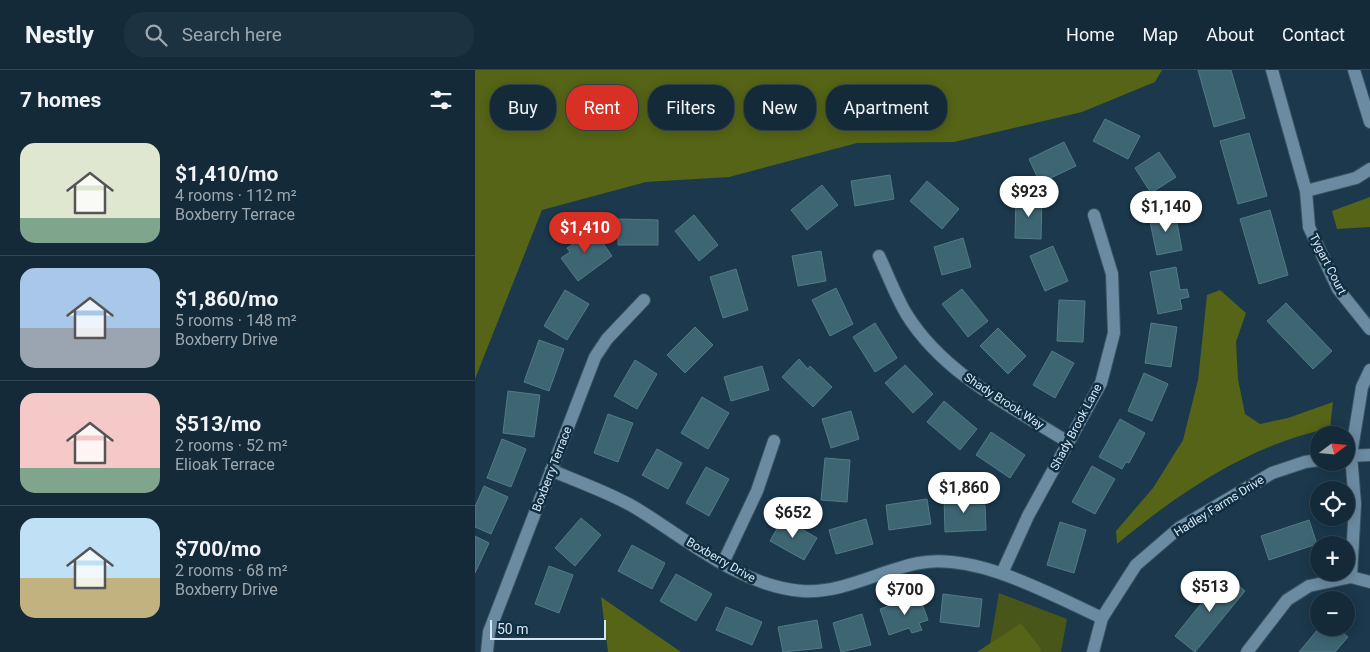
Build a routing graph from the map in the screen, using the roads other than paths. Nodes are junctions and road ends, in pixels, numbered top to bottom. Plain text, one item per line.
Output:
1 (1272, 70) edge
2 (1354, 70) edge
3 (1370, 122) edge
4 (1370, 169) edge
5 (1306, 191) junction
6 (1094, 215) dead end
7 (879, 256) dead end
8 (644, 300) dead end
9 (1370, 329) edge
10 (1370, 370) edge
11 (1354, 426) edge
12 (774, 441) dead end
13 (1068, 442) junction
14 (1370, 455) edge
15 (1355, 456) edge
16 (1310, 461) edge
17 (551, 470) junction
18 (1350, 471) edge
19 (1353, 536) edge
20 (723, 563) junction
21 (1002, 573) junction
22 (1355, 577) edge
23 (1330, 581) edge
24 (1370, 582) edge
25 (1102, 618) junction
26 (487, 652) edge
27 (1093, 652) edge
28 (1247, 652) edge

1 - 5 street, Tygart Court
2 - 3 street
4 - 5 street
5 - 9 street, Tygart Court
6 - 13 street, Shady Brook Lane
7 - 13 street, Shady Brook Way
8 - 17 street, Boxberry Terrace
10 - 11 street
12 - 20 street
13 - 21 street, Shady Brook Lane
14 - 15 street
16 - 25 street, Hadley Farms Drive
17 - 20 street, Boxberry Drive
17 - 26 street, Boxberry Terrace
18 - 19 street
20 - 21 street, Boxberry Drive
21 - 25 street, Boxberry Drive
22 - 24 street
23 - 28 street
25 - 27 street, Hadley Farms Drive

